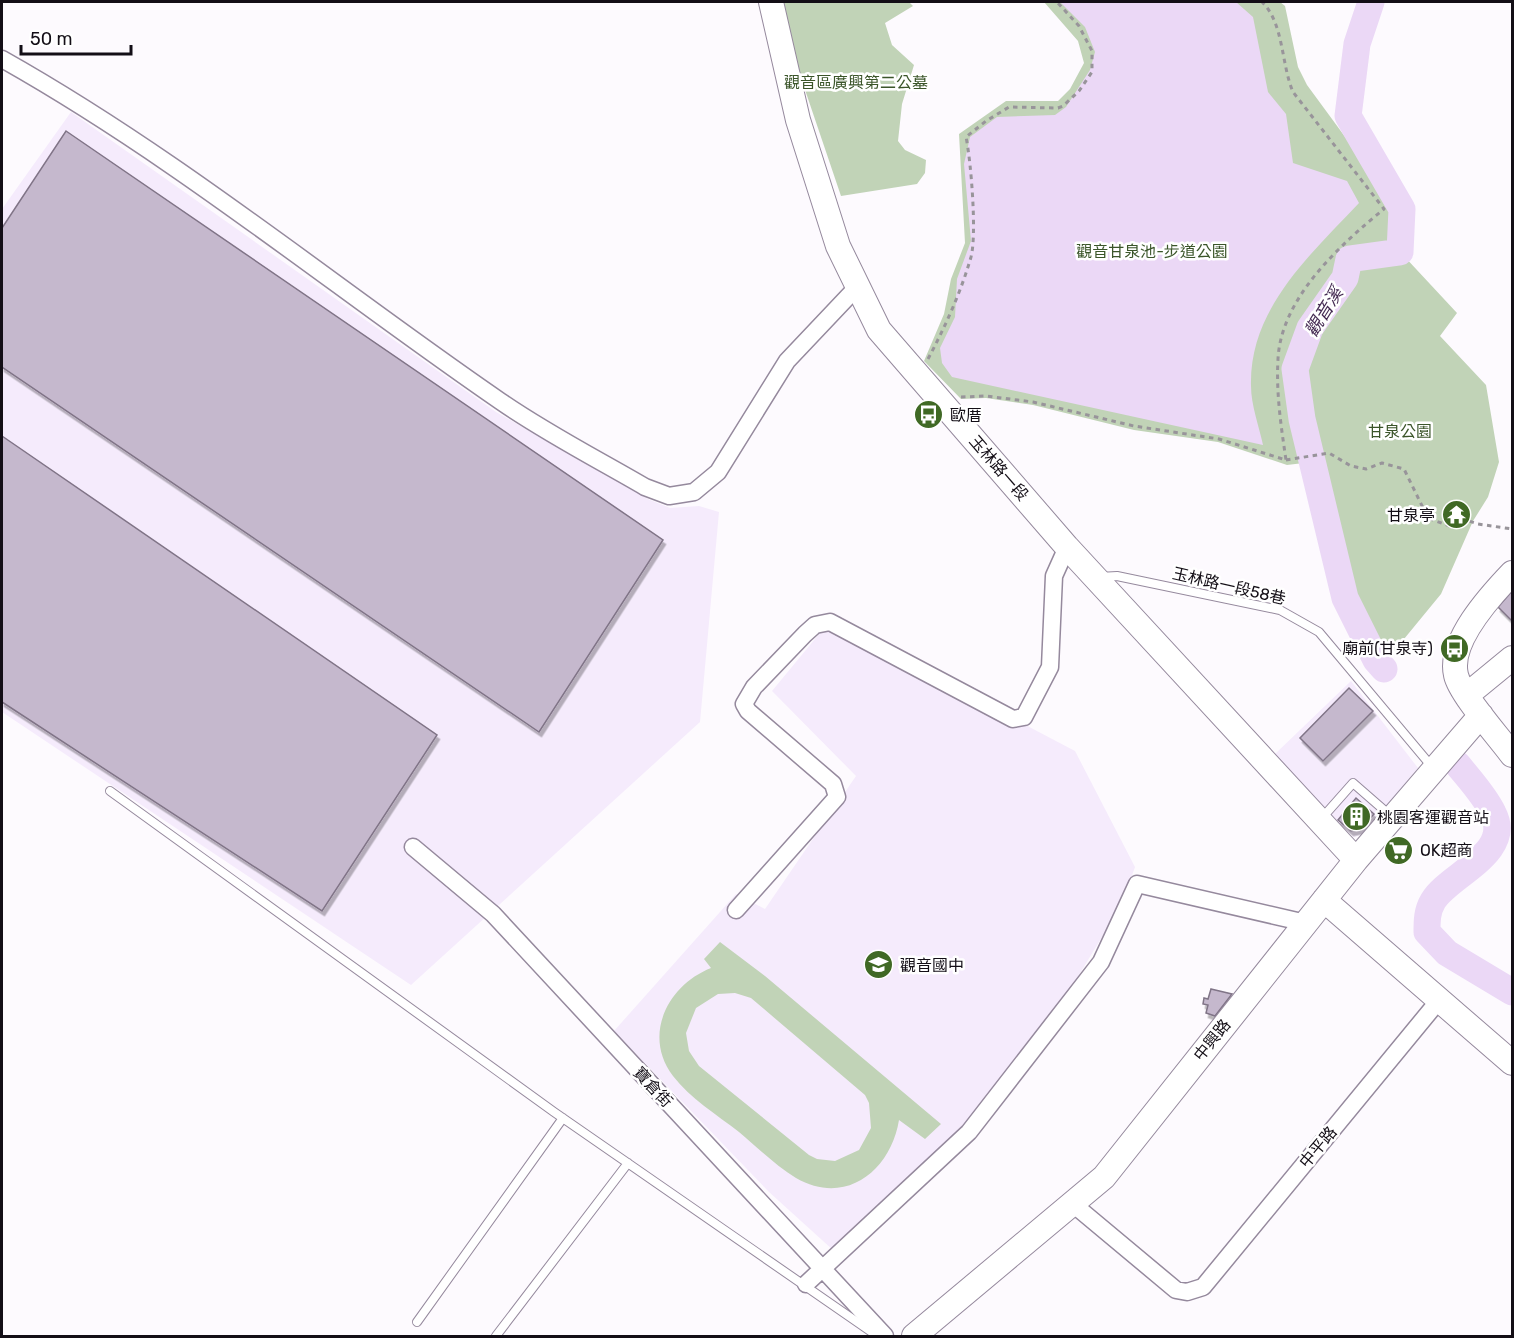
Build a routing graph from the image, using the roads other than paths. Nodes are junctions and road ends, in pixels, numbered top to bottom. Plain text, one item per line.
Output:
1 (771, 2) edge
2 (2, 59) edge
3 (858, 286) junction
4 (1067, 547) junction
5 (1512, 573) edge
6 (1096, 577) junction
7 (1512, 658) edge
8 (1467, 695) junction
9 (1481, 715) junction
10 (1512, 755) edge
11 (1433, 768) junction
12 (110, 791) dead end
13 (1392, 817) junction
14 (1321, 820) junction
15 (413, 847) dead end
16 (1356, 860) junction
17 (1324, 900) junction
18 (736, 910) dead end
19 (1306, 923) junction
20 (1440, 999) junction
21 (1512, 1063) edge
22 (563, 1118) junction
23 (628, 1163) junction
24 (1073, 1204) junction
25 (822, 1269) junction
26 (806, 1284) junction
27 (417, 1323) dead end
28 (496, 1336) edge
29 (878, 1336) edge
30 (885, 1336) edge
31 (914, 1336) edge

1 - 3 street, 玉林路一段
2 - 3 street
3 - 4 street, 玉林路一段
4 - 6 street, 玉林路一段
4 - 18 street
5 - 8 street
6 - 11 lane, 玉林路一段58巷
6 - 14 street, 玉林路一段
7 - 8 street
8 - 9 street
9 - 10 street
9 - 11 street, 中興路
11 - 13 street, 中興路
12 - 22 lane
13 - 14 lane
13 - 16 street, 中興路
14 - 16 street, 玉林路一段
15 - 25 street, 寶倉街
16 - 17 street, 中興路
17 - 19 street, 中興路
17 - 20 street
19 - 24 street, 中興路
19 - 25 street
20 - 21 street
20 - 24 street, 中平路
22 - 23 lane
22 - 27 lane
23 - 26 lane
23 - 28 lane
24 - 31 street, 中興路
25 - 26 street
25 - 30 street, 寶倉街
26 - 29 lane

